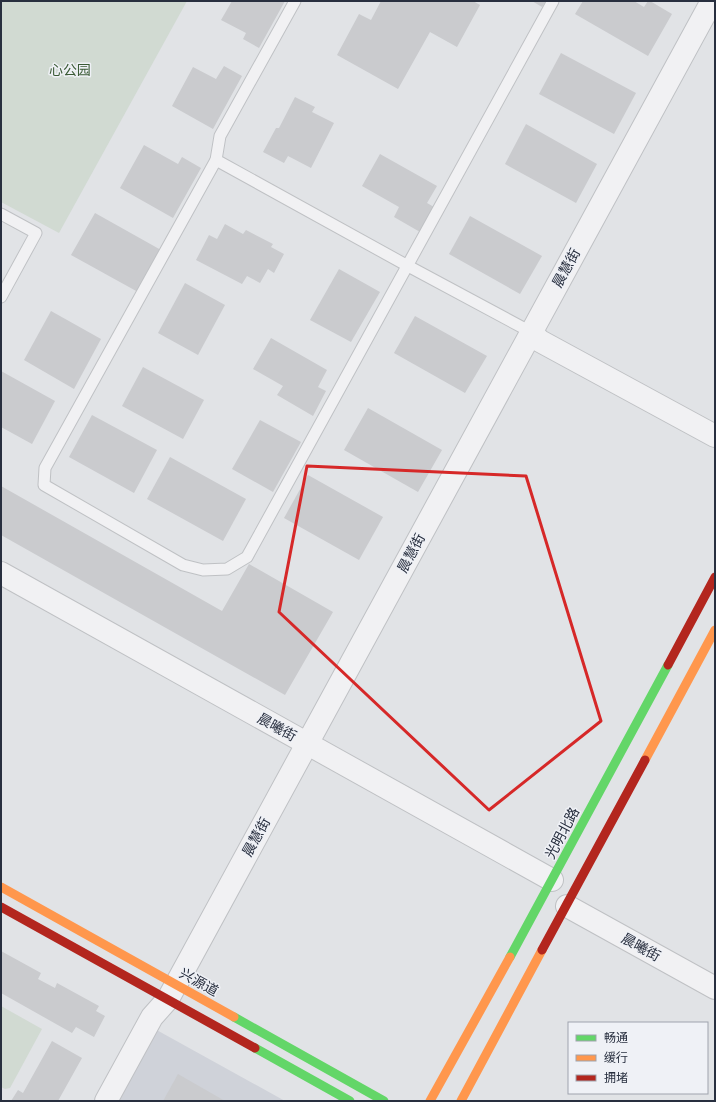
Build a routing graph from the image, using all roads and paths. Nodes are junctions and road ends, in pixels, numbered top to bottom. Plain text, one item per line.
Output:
1 (295, 1) edge
2 (553, 1) edge
3 (712, 1) edge
4 (715, 22) edge
5 (216, 160) junction
6 (1, 214) edge
7 (408, 266) junction
8 (1, 297) edge
9 (539, 334) junction
10 (715, 421) edge
11 (715, 436) edge
12 (1, 574) edge
13 (715, 578) edge
14 (1, 587) edge
15 (715, 630) edge
16 (310, 752) junction
17 (549, 885) junction
18 (1, 887) edge
19 (570, 900) junction
20 (1, 907) edge
21 (715, 974) edge
22 (715, 988) edge
23 (177, 995) junction
24 (106, 1101) edge
25 (120, 1101) edge
26 (350, 1101) edge
27 (384, 1101) edge
28 (430, 1101) edge
29 (461, 1101) edge

1 - 5 lane
2 - 7 lane
3 - 9 street, 晨慧街
4 - 9 street, 晨慧街
5 - 7 lane
5 - 7 lane
6 - 8 lane
7 - 9 lane
9 - 10 street
9 - 11 street
9 - 16 street, 晨慧街
12 - 16 street, 晨曦街
13 - 17 main road, 光明北路
14 - 16 street, 晨曦街
15 - 19 main road
16 - 17 street, 晨曦街
16 - 23 street, 晨慧街
17 - 28 main road, 光明北路
18 - 23 main road, 兴源道
19 - 21 street, 晨曦街
19 - 22 street, 晨曦街
19 - 29 main road
20 - 23 main road, 兴源道
23 - 24 street, 晨慧街
23 - 25 street, 晨慧街
23 - 26 main road, 兴源道
23 - 27 main road, 兴源道

